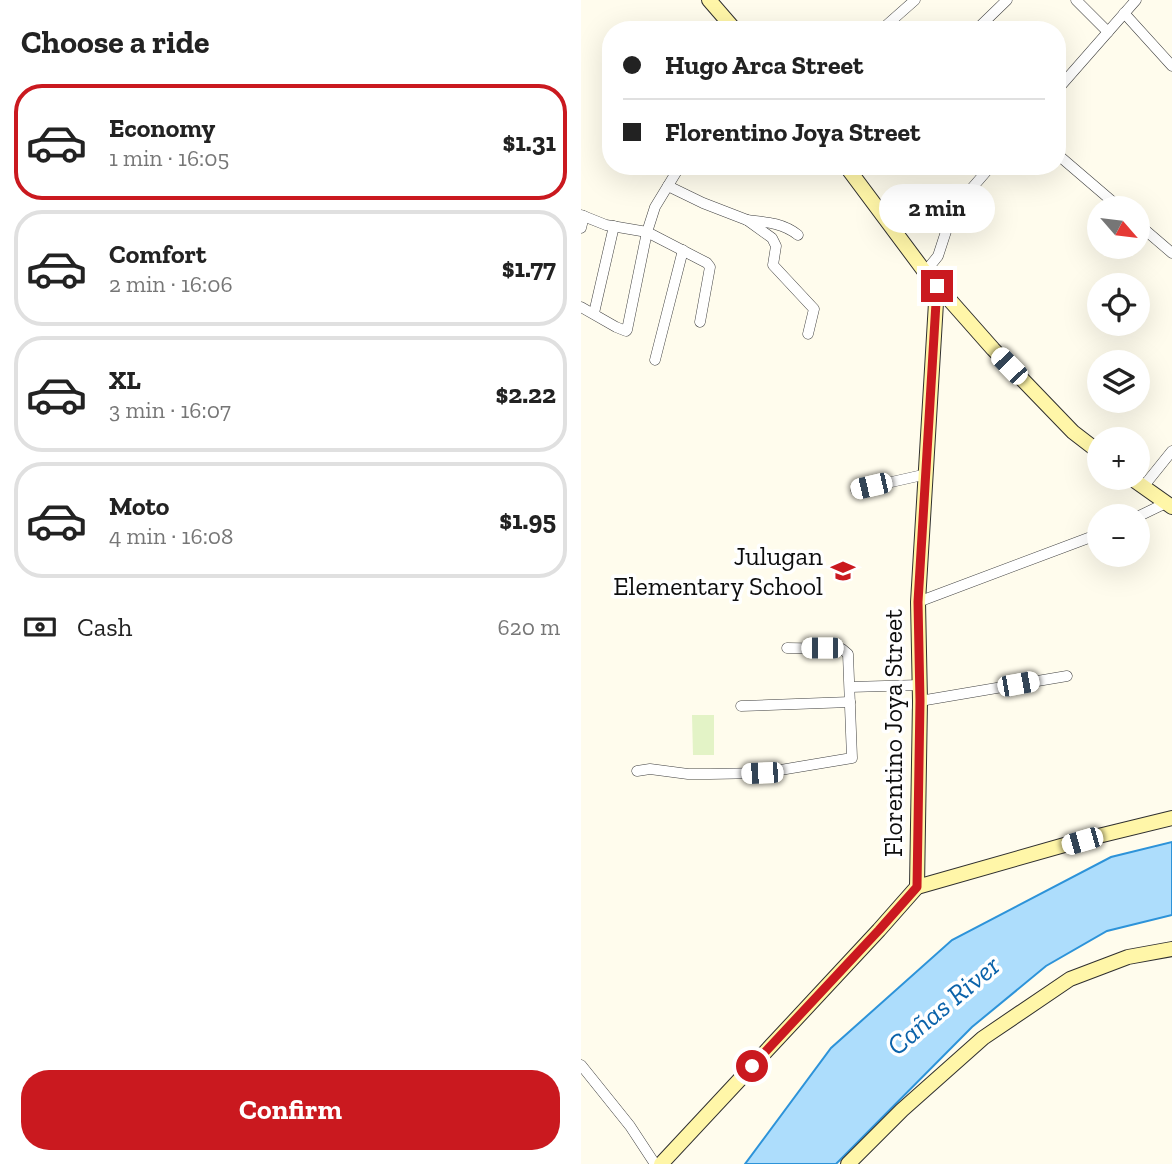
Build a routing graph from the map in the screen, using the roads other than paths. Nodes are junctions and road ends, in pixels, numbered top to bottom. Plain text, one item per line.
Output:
1 (709, 0) edge
2 (915, 0) edge
3 (1007, 0) edge
4 (1076, 0) edge
5 (1136, 0) edge
6 (1125, 13) junction
7 (727, 21) edge
8 (891, 21) edge
9 (985, 21) edge
10 (1108, 32) junction
11 (1172, 66) edge
12 (1066, 80) edge
13 (1066, 162) edge
14 (675, 175) edge
15 (853, 175) edge
16 (983, 175) edge
17 (668, 186) junction
18 (1106, 196) edge
19 (582, 216) edge
20 (747, 220) junction
21 (614, 226) junction
22 (581, 228) edge
23 (647, 232) junction
24 (1150, 234) edge
25 (798, 235) dead end
26 (683, 250) junction
27 (1172, 253) edge
28 (925, 272) junction
29 (937, 286) junction
30 (581, 307) edge
31 (594, 313) junction
32 (700, 321) dead end
33 (808, 334) dead end
34 (656, 360) dead end
35 (1087, 443) edge
36 (1172, 451) edge
37 (1150, 470) edge
38 (927, 474) junction
39 (856, 489) dead end
40 (1148, 490) edge
41 (1169, 505) edge
42 (1150, 512) edge
43 (1087, 539) edge
44 (918, 602) junction
45 (787, 648) dead end
46 (1067, 676) dead end
47 (920, 685) junction
48 (850, 687) junction
49 (920, 701) junction
50 (850, 702) junction
51 (741, 706) dead end
52 (637, 771) dead end
53 (1172, 818) edge
54 (917, 887) junction
55 (1172, 949) edge
56 (581, 1065) edge
57 (658, 1164) edge
58 (848, 1164) edge

1 - 7 street
2 - 8 street
3 - 9 street
4 - 10 street
5 - 6 street
6 - 10 street
6 - 11 street
10 - 12 street
13 - 18 street
14 - 17 street
15 - 28 street
16 - 28 street
17 - 20 street
17 - 23 street
19 - 21 street
19 - 22 street
20 - 25 street
20 - 33 street
21 - 23 street
21 - 31 street
23 - 26 street
23 - 31 street
24 - 27 street
26 - 32 street
26 - 34 street
28 - 29 street
29 - 35 street
29 - 38 street, Florentino Joya Street
30 - 31 street
36 - 37 street
38 - 39 street
38 - 44 street, Florentino Joya Street
40 - 41 street
41 - 42 street
43 - 44 street
44 - 47 street, Florentino Joya Street
45 - 48 street
46 - 49 street
47 - 48 street
47 - 49 street, Florentino Joya Street
48 - 50 street
49 - 54 street, Florentino Joya Street
50 - 51 street
50 - 52 street
53 - 54 street
54 - 57 street
55 - 58 street
56 - 57 street

